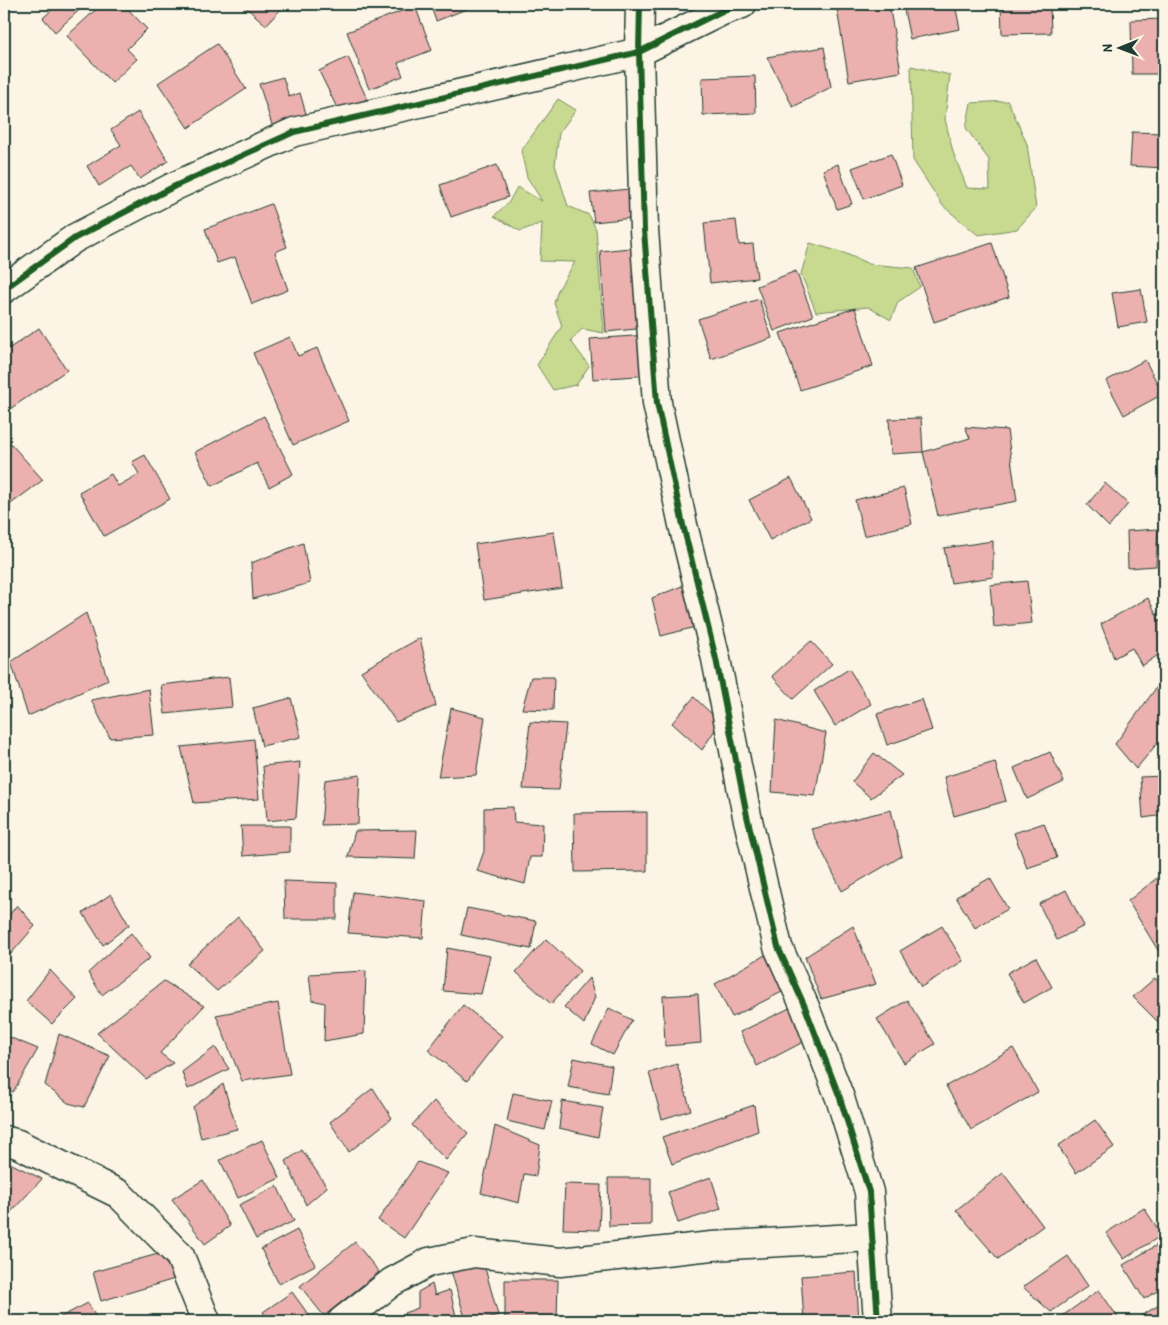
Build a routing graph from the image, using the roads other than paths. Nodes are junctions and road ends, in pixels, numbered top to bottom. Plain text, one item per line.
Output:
1 (640, 4) edge
2 (742, 4) edge
3 (639, 52) junction
4 (4, 289) edge
5 (4, 1140) edge
6 (872, 1237) junction
7 (206, 1321) edge
8 (342, 1321) edge
9 (878, 1321) edge

1 - 3 street
2 - 3 street
3 - 4 street
3 - 6 street
5 - 7 street
6 - 8 street
6 - 9 street

